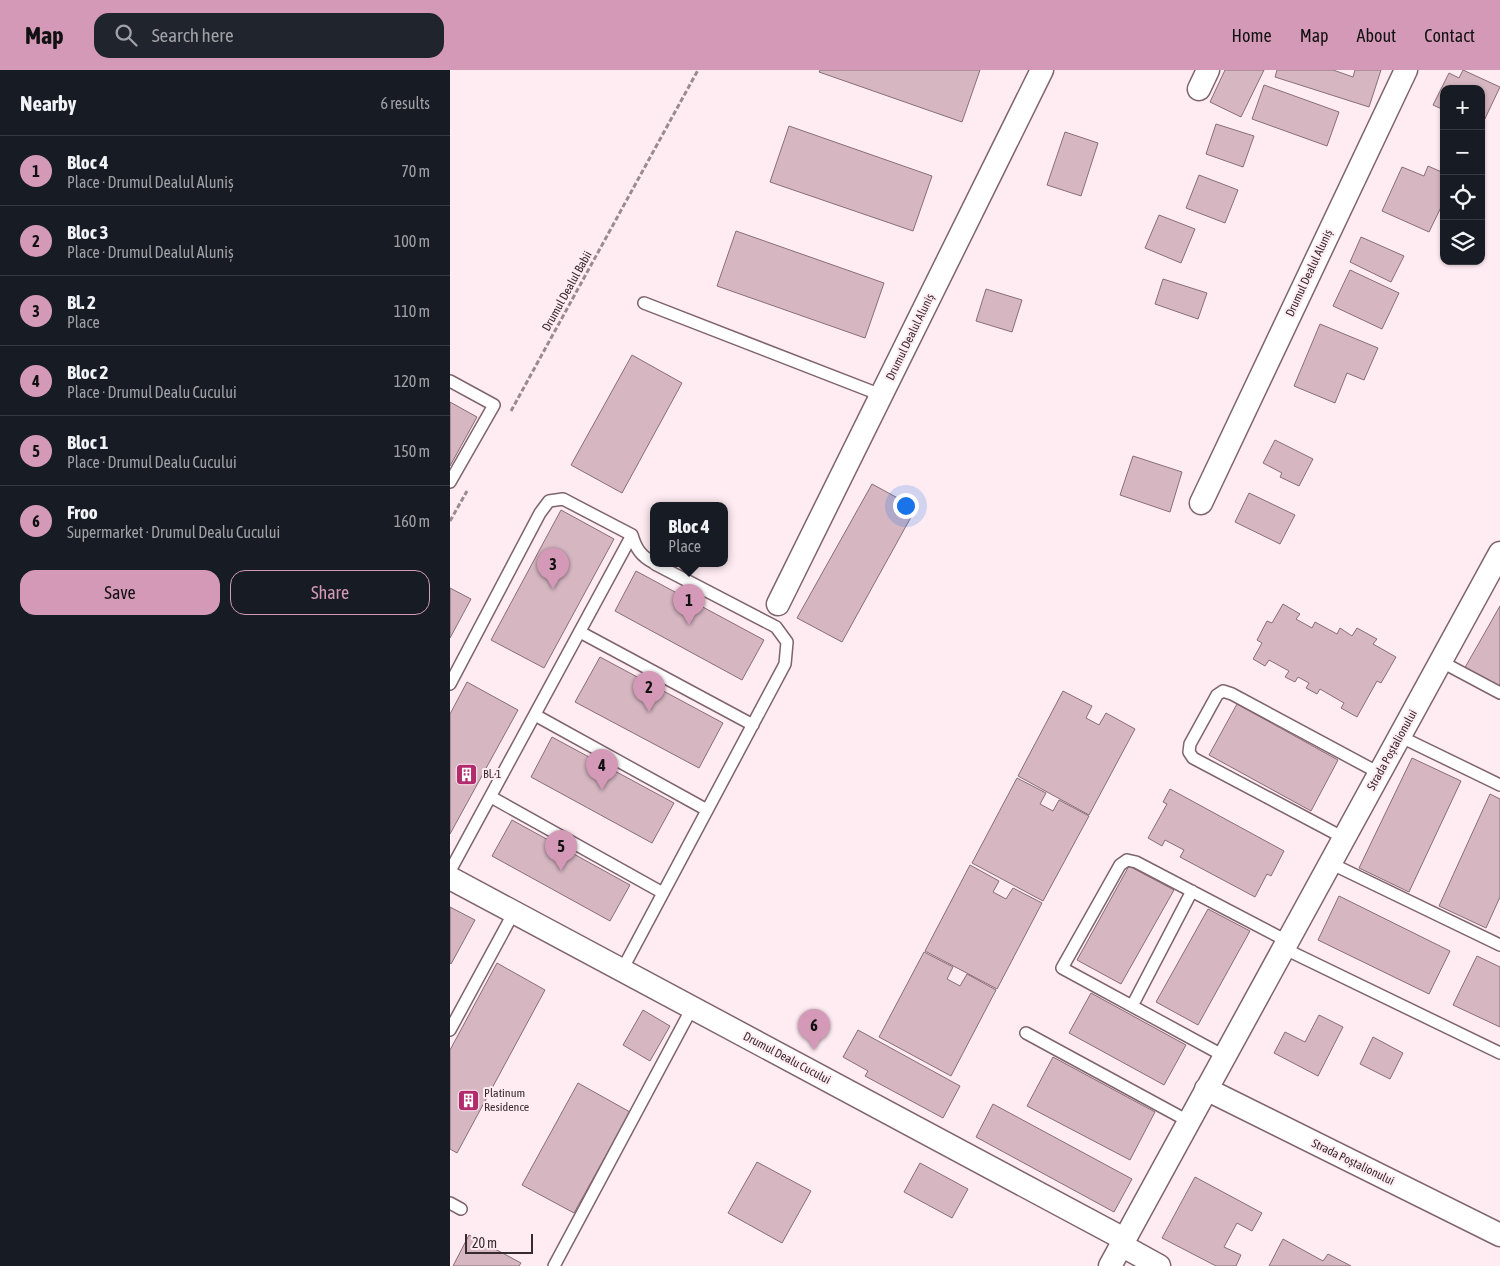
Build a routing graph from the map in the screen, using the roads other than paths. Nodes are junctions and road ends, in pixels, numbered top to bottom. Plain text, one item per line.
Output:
1 (1042, 70) edge
2 (1406, 70) edge
3 (644, 303) dead end
4 (450, 380) edge
5 (881, 395) junction
6 (450, 482) edge
7 (1201, 503) dead end
8 (632, 535) junction
9 (1499, 556) edge
10 (650, 561) edge
11 (663, 567) edge
12 (778, 604) dead end
13 (580, 632) junction
14 (1440, 661) junction
15 (450, 684) edge
16 (1500, 693) edge
17 (535, 715) junction
18 (753, 725) junction
19 (1399, 736) junction
20 (1379, 773) junction
21 (1500, 785) edge
22 (490, 797) junction
23 (707, 810) junction
24 (1344, 838) junction
25 (1330, 863) junction
26 (450, 871) edge
27 (450, 878) edge
28 (1192, 891) junction
29 (663, 893) junction
30 (514, 912) junction
31 (1285, 945) junction
32 (1500, 945) edge
33 (622, 970) junction
34 (1132, 1006) junction
35 (692, 1008) junction
36 (450, 1030) edge
37 (1026, 1033) dead end
38 (1500, 1054) edge
39 (1224, 1056) junction
40 (1206, 1089) junction
41 (1188, 1121) junction
42 (1500, 1235) edge
43 (1123, 1242) junction
44 (554, 1266) edge
45 (1110, 1266) edge
46 (1159, 1266) edge

1 - 5 street, Drumul Dealul Aluniș
2 - 7 street, Drumul Dealul Aluniș
3 - 5 lane
4 - 6 lane
5 - 12 street, Drumul Dealul Aluniș
8 - 10 lane
8 - 13 lane
8 - 15 lane
9 - 14 street, Strada Poștalionului
11 - 18 lane
13 - 17 lane
13 - 18 lane
14 - 16 lane
14 - 19 street, Strada Poștalionului
17 - 22 lane
17 - 23 lane
18 - 23 lane
19 - 20 street, Strada Poștalionului
19 - 21 lane
20 - 24 street, Strada Poștalionului
20 - 24 lane
22 - 26 lane
22 - 29 lane
23 - 29 lane
24 - 25 street, Strada Poștalionului
25 - 31 street, Strada Poștalionului
25 - 32 lane
27 - 30 street, Drumul Dealu Cucului
28 - 31 lane
28 - 34 lane
28 - 34 lane
29 - 33 lane
30 - 33 street, Drumul Dealu Cucului
30 - 36 lane
31 - 38 lane
31 - 39 street, Strada Poștalionului
33 - 35 street, Drumul Dealu Cucului
34 - 39 lane
35 - 43 street, Drumul Dealu Cucului
35 - 44 lane
37 - 41 lane
39 - 40 street, Strada Poștalionului
40 - 41 street, Strada Poștalionului
40 - 42 street, Strada Poștalionului
41 - 43 street, Strada Poștalionului
43 - 45 street, Strada Poștalionului
43 - 46 street

